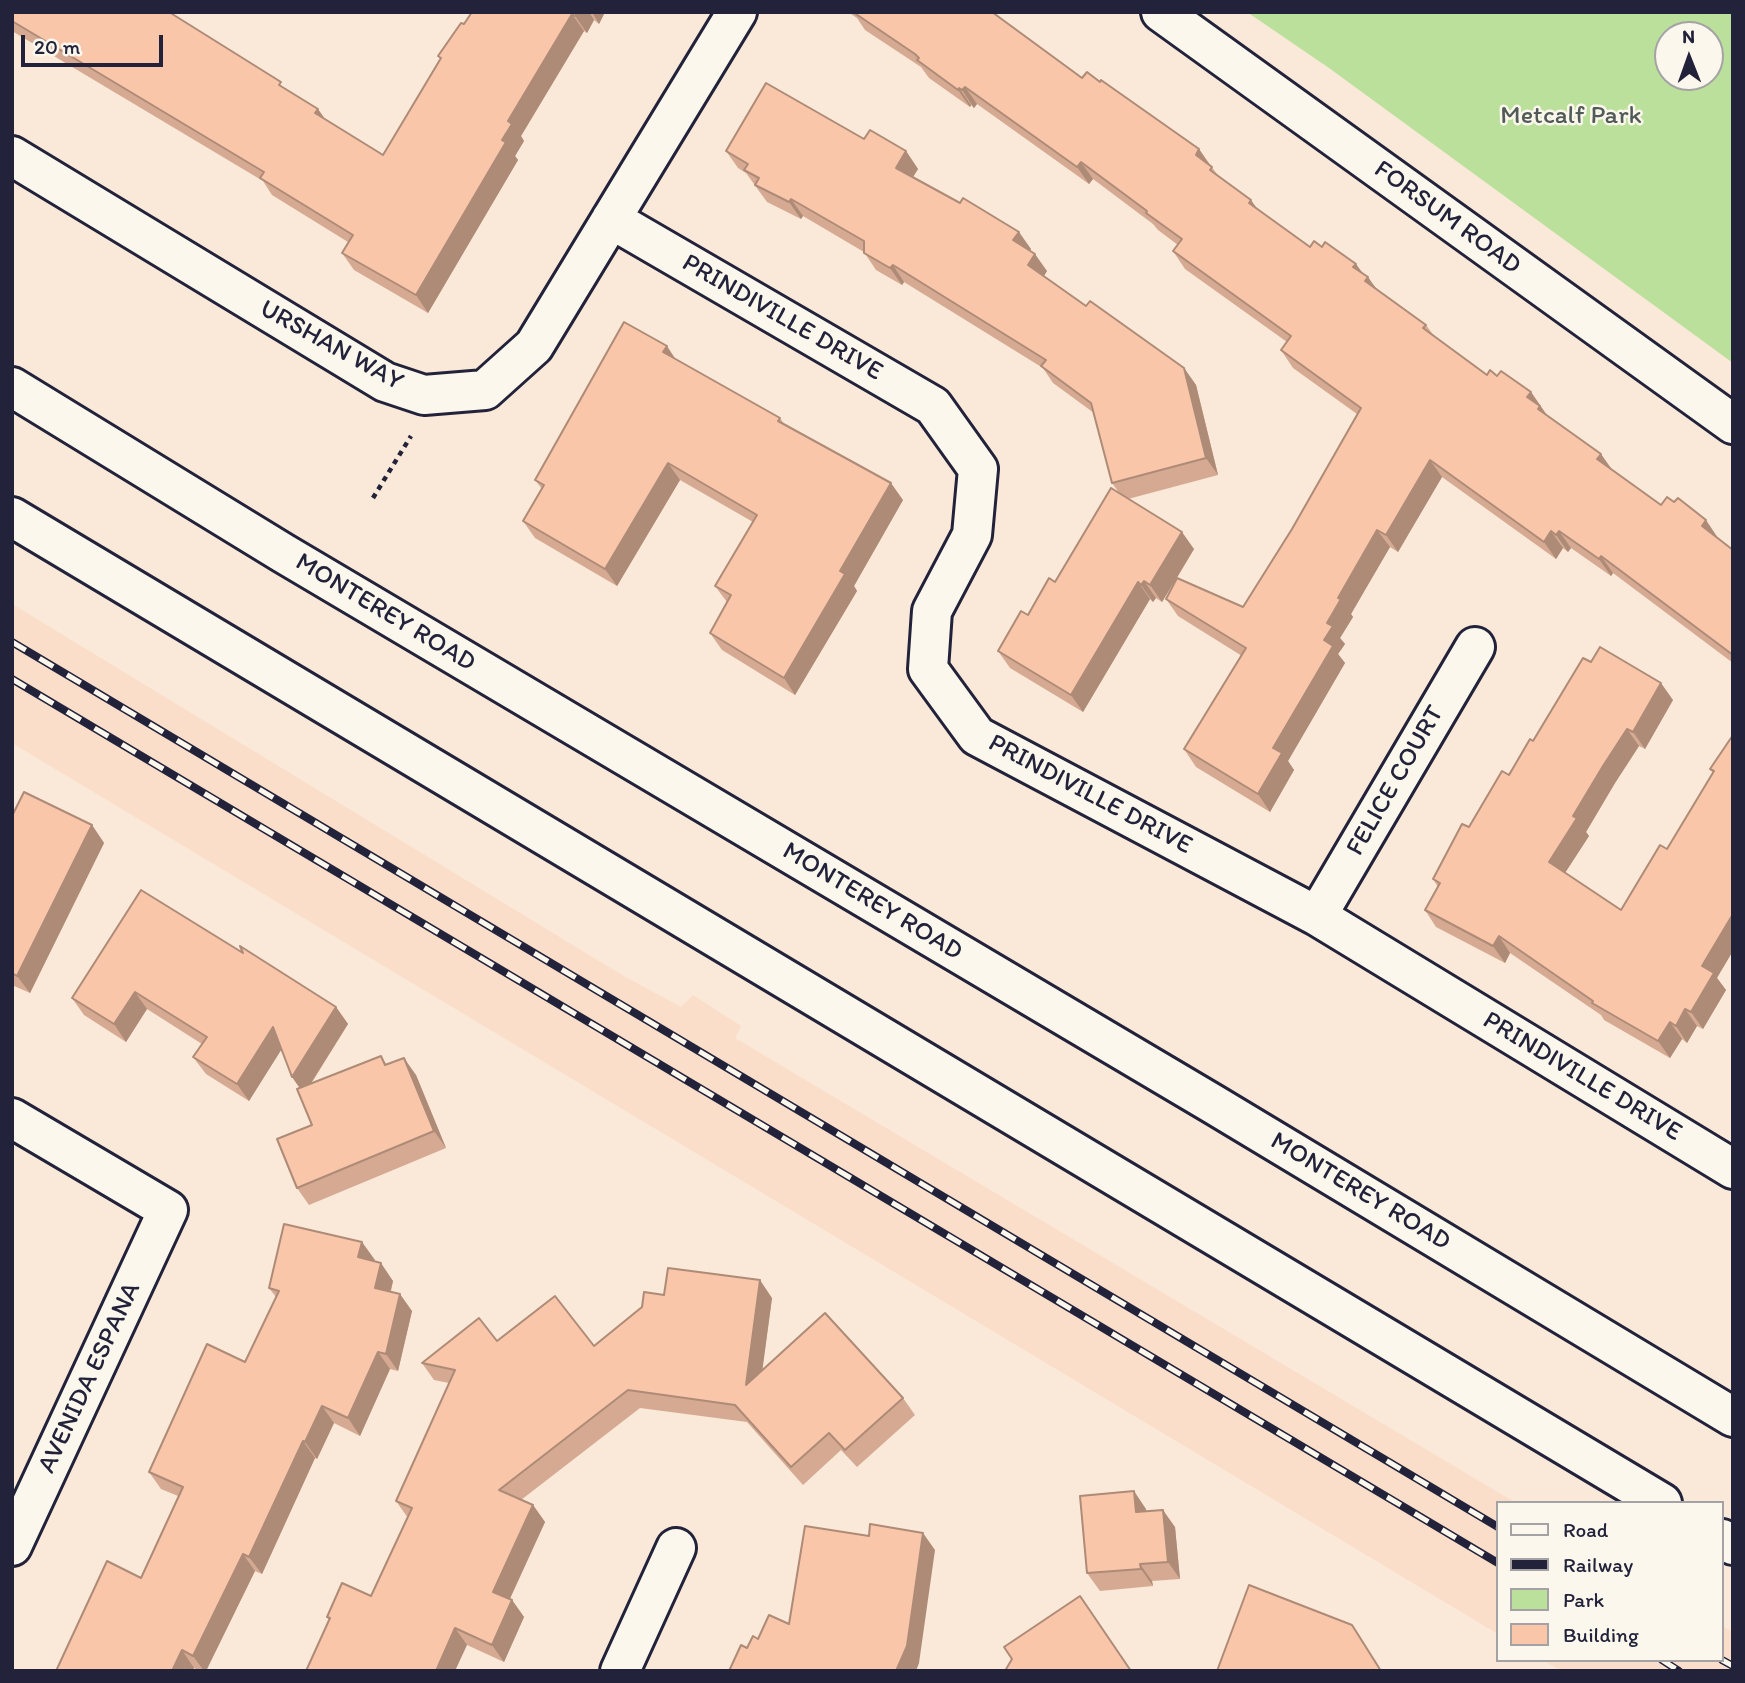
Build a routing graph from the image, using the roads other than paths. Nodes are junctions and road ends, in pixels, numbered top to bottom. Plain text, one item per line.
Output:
1 (737, 12) edge
2 (1161, 12) edge
3 (12, 156) edge
4 (611, 219) junction
5 (12, 387) edge
6 (1733, 424) edge
7 (12, 517) edge
8 (1475, 647) dead end
9 (1317, 916) junction
10 (12, 1118) edge
11 (1733, 1169) edge
12 (1733, 1417) edge
13 (1659, 1501) edge
14 (12, 1546) edge
15 (676, 1548) dead end
16 (620, 1671) edge

1 - 4 street, URSHAN WAY
2 - 6 street, FORSUM ROAD
3 - 4 street, URSHAN WAY
4 - 9 street, PRINDIVILLE DRIVE
5 - 12 street, MONTEREY ROAD
7 - 13 street
8 - 9 street, FELICE COURT
9 - 11 street, PRINDIVILLE DRIVE
10 - 14 street, AVENIDA ESPANA
15 - 16 street

